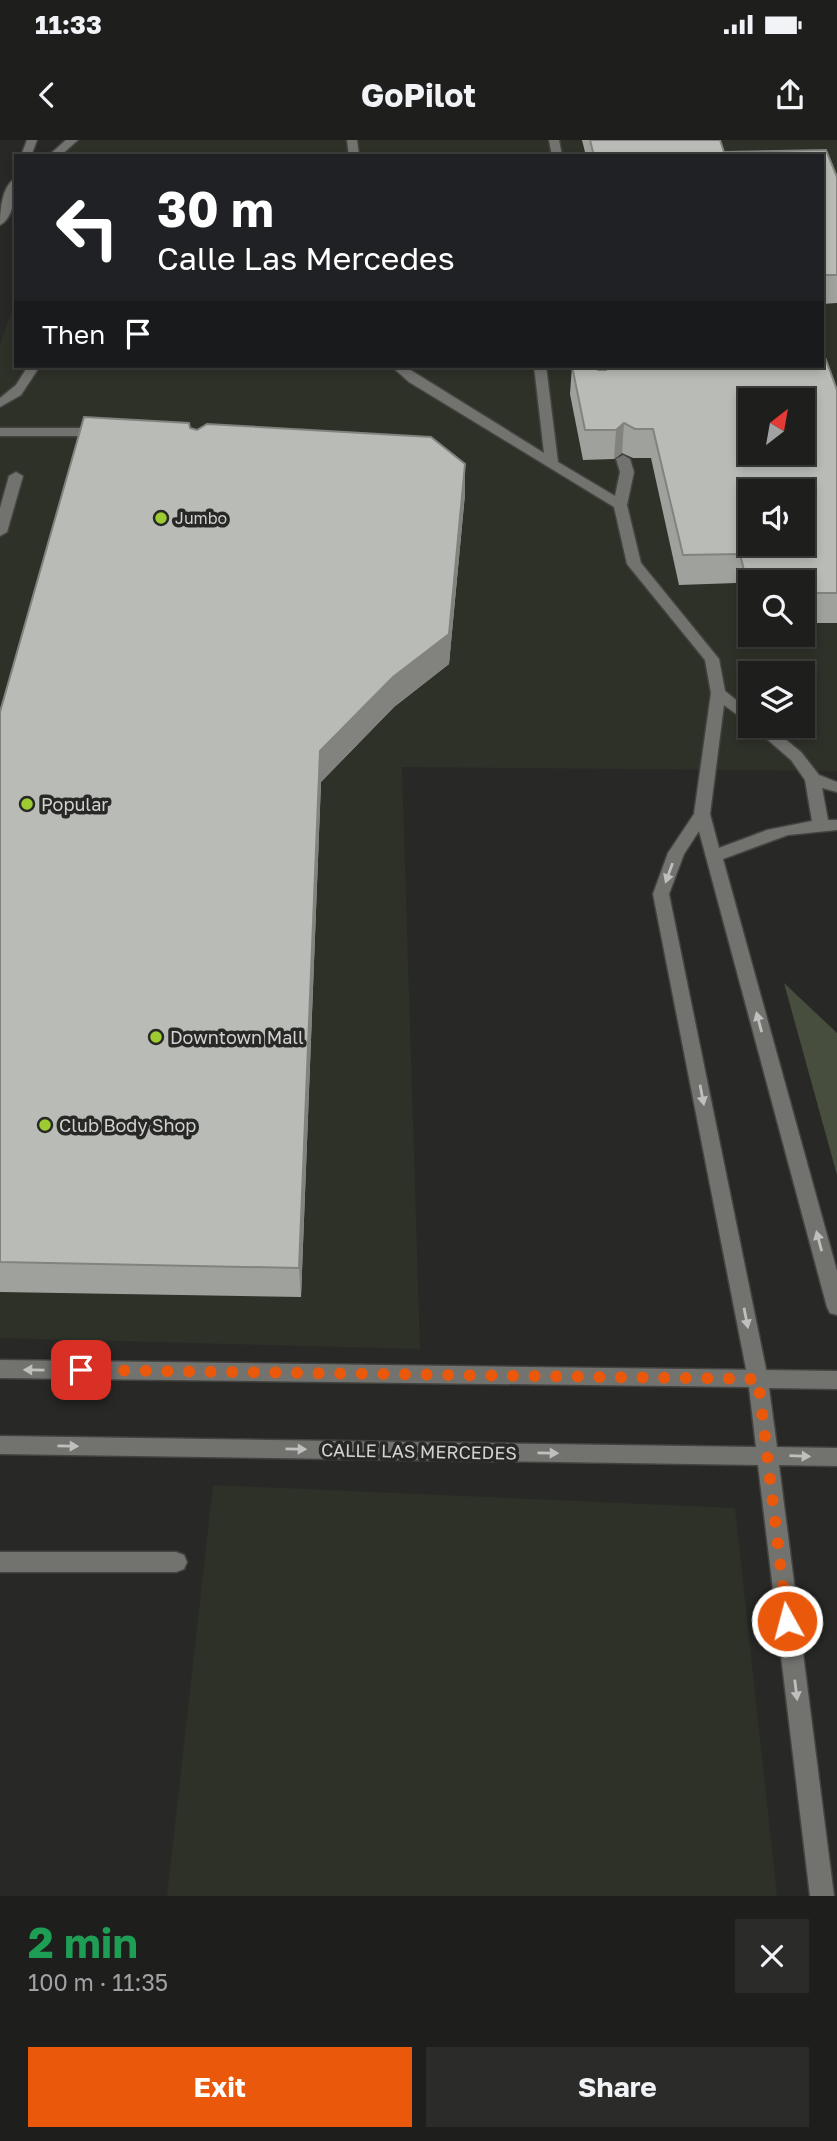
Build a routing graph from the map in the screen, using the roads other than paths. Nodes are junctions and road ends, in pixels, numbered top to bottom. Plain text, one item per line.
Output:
1 (73, 140) edge
2 (56, 154) edge
3 (14, 186) edge
4 (0, 222) edge
5 (33, 368) edge
6 (399, 368) edge
7 (540, 368) edge
8 (0, 403) edge
9 (0, 432) edge
10 (118, 432) edge
11 (624, 458) edge
12 (552, 463) junction
13 (16, 476) dead end
14 (620, 505) junction
15 (0, 532) edge
16 (718, 693) junction
17 (738, 709) edge
18 (773, 738) edge
19 (813, 779) junction
20 (837, 787) edge
21 (702, 814) junction
22 (829, 825) edge
23 (713, 857) junction
24 (837, 1307) edge
25 (0, 1369) edge
26 (758, 1379) junction
27 (837, 1381) edge
28 (0, 1445) edge
29 (766, 1455) junction
30 (837, 1457) edge
31 (0, 1562) edge
32 (176, 1562) dead end
33 (822, 1896) edge

1 - 2 street
3 - 4 street
5 - 8 street
6 - 12 street
7 - 12 street
9 - 10 street
11 - 14 street
12 - 14 street
13 - 15 street
14 - 16 street
16 - 17 street
16 - 21 street
18 - 19 street
19 - 20 street
19 - 22 street
21 - 23 street
21 -> 26 street
22 - 23 street
24 -> 23 street
26 -> 25 street
26 - 27 street
26 - 29 street
28 -> 29 street, CALLE LAS MERCEDES
29 -> 30 street, CALLE LAS MERCEDES
29 -> 33 street
31 - 32 street

